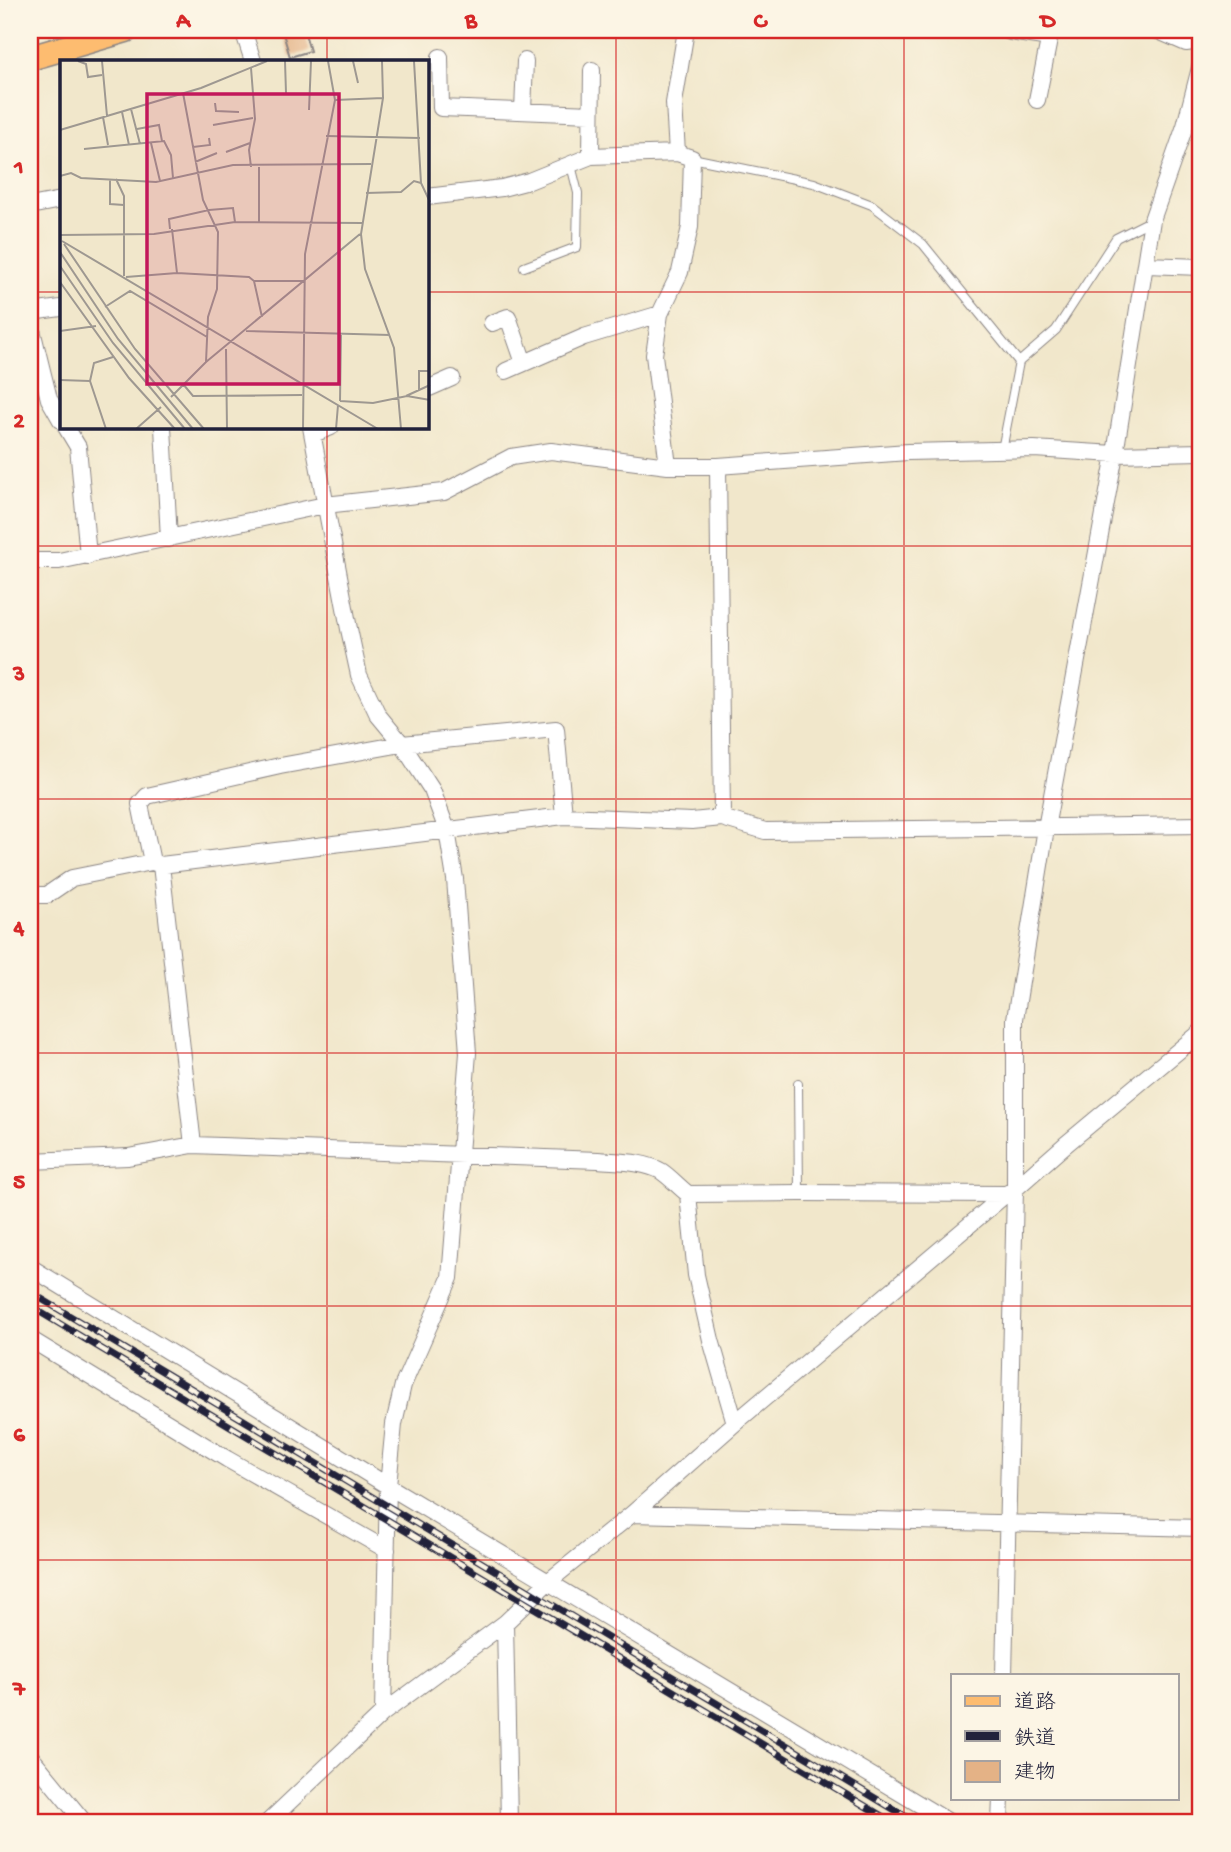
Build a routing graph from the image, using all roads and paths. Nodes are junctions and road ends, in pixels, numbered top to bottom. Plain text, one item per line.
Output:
1 (126, 30) edge
2 (243, 30) edge
3 (686, 30) edge
4 (993, 30) edge
5 (1156, 30) edge
6 (1050, 36) edge
7 (1190, 38) edge
8 (440, 57) dead end
9 (30, 58) edge
10 (253, 60) edge
11 (526, 61) dead end
12 (1201, 64) edge
13 (592, 69) dead end
14 (1037, 100) dead end
15 (523, 111) junction
16 (592, 114) junction
17 (685, 155) junction
18 (591, 156) junction
19 (571, 165) junction
20 (429, 197) edge
21 (60, 200) edge
22 (30, 206) edge
23 (1152, 220) junction
24 (1146, 265) junction
25 (524, 267) dead end
26 (1201, 267) edge
27 (60, 308) edge
28 (30, 312) edge
29 (660, 314) junction
30 (30, 321) edge
31 (492, 323) dead end
32 (1019, 362) junction
33 (524, 363) junction
34 (506, 371) dead end
35 (452, 379) dead end
36 (429, 388) edge
37 (60, 418) edge
38 (67, 429) edge
39 (163, 429) edge
40 (312, 430) edge
41 (1002, 450) junction
42 (1201, 452) edge
43 (1115, 454) junction
44 (668, 466) junction
45 (718, 466) junction
46 (326, 505) junction
47 (169, 539) junction
48 (88, 556) junction
49 (30, 561) edge
50 (402, 744) junction
51 (564, 816) junction
52 (722, 818) junction
53 (1201, 825) edge
54 (1046, 828) junction
55 (447, 830) junction
56 (156, 864) junction
57 (30, 895) edge
58 (1201, 1032) edge
59 (798, 1084) dead end
60 (193, 1144) junction
61 (460, 1155) junction
62 (30, 1161) edge
63 (1011, 1191) junction
64 (799, 1193) junction
65 (688, 1194) junction
66 (30, 1267) edge
67 (30, 1339) edge
68 (735, 1423) junction
69 (388, 1486) junction
70 (632, 1514) junction
71 (1008, 1524) junction
72 (1201, 1528) edge
73 (387, 1550) junction
74 (549, 1581) junction
75 (505, 1623) junction
76 (1004, 1674) edge
77 (383, 1713) junction
78 (30, 1756) edge
79 (1001, 1800) edge
80 (84, 1822) edge
81 (268, 1822) edge
82 (509, 1822) edge
83 (949, 1822) edge
84 (1000, 1822) edge

1 - 9 main road
2 - 10 street
3 - 17 street
4 - 6 lane
5 - 7 street
6 - 14 street
8 - 15 street
11 - 15 street
12 - 23 street
13 - 16 street
15 - 16 street
16 - 18 street
17 - 18 street
17 - 29 street
17 - 32 lane
18 - 19 street
19 - 20 street
19 - 25 lane
21 - 22 street
23 - 24 street
23 - 32 lane
24 - 26 street
24 - 43 street
27 - 28 street
29 - 33 street
29 - 44 street
30 - 37 street
31 - 33 street
32 - 41 lane
33 - 34 street
35 - 36 street
38 - 48 street
39 - 47 street
40 - 46 street
41 - 43 street
41 - 45 street
42 - 43 street
43 - 54 street
44 - 45 street
44 - 46 street
45 - 52 street
46 - 47 street
46 - 50 street
47 - 48 street
48 - 49 street
50 - 51 street
50 - 55 street
50 - 56 street
51 - 52 street
51 - 55 street
52 - 54 street
53 - 54 street
54 - 63 street
55 - 56 street
55 - 61 street
56 - 57 street
56 - 60 street
58 - 63 street
59 - 64 lane
60 - 61 street
60 - 62 street
61 - 65 street
61 - 69 street
63 - 64 street
63 - 68 street
63 - 71 street
64 - 65 street
65 - 68 street
66 - 69 street
67 - 73 street
68 - 70 street
69 - 73 street
69 - 74 street
70 - 71 street
70 - 74 street
71 - 72 street
71 - 76 street
73 - 77 street
74 - 75 street
74 - 83 street
75 - 77 street
75 - 82 street
77 - 81 street
78 - 80 street
79 - 84 street

